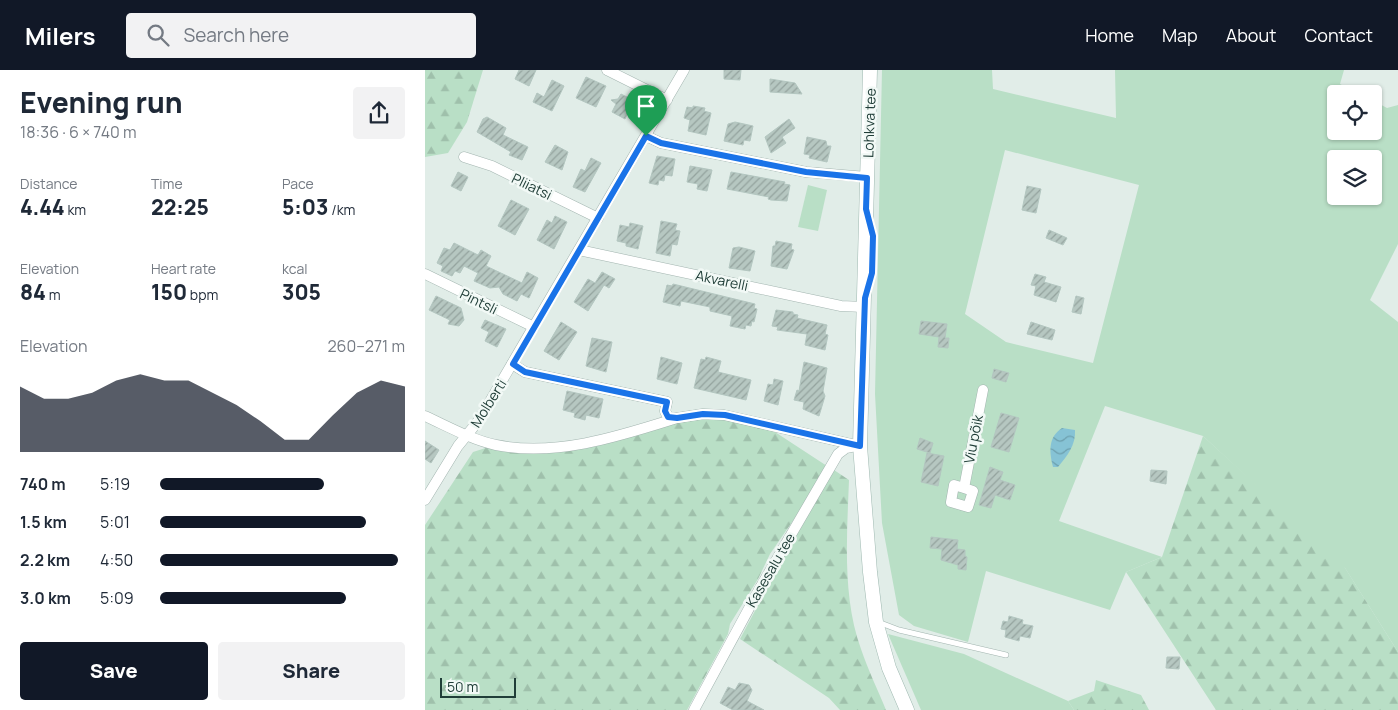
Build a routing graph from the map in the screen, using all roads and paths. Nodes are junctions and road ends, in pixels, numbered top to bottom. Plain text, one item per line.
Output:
1 (607, 70) edge
2 (684, 70) edge
3 (870, 70) edge
4 (667, 100) junction
5 (646, 136) junction
6 (465, 157) dead end
7 (867, 178) junction
8 (598, 218) junction
9 (579, 250) junction
10 (425, 274) edge
11 (865, 302) junction
12 (534, 328) junction
13 (513, 364) junction
14 (983, 390) dead end
15 (425, 416) edge
16 (677, 418) junction
17 (468, 434) junction
18 (860, 446) junction
19 (964, 488) dead end
20 (425, 500) edge
21 (876, 622) junction
22 (1006, 655) dead end
23 (694, 710) edge
24 (907, 710) edge

1 - 4 street
2 - 4 street, Molberti
3 - 7 street, Lohkva tee
4 - 5 street, Molberti
5 - 7 street
5 - 8 street, Molberti
6 - 8 street, Pliiatsi
7 - 11 street, Lohkva tee
8 - 9 street, Molberti
9 - 11 street, Akvarelli
9 - 12 street, Molberti
10 - 12 street, Pintsli
11 - 18 street, Lohkva tee
12 - 13 street, Molberti
13 - 16 street
13 - 17 street, Molberti
14 - 19 street, Viu põik
15 - 17 street
16 - 17 street
16 - 18 street
17 - 20 street, Molberti
18 - 21 street, Lohkva tee
18 - 23 street, Kasesalu tee
21 - 22 lane
21 - 24 street, Lohkva tee

